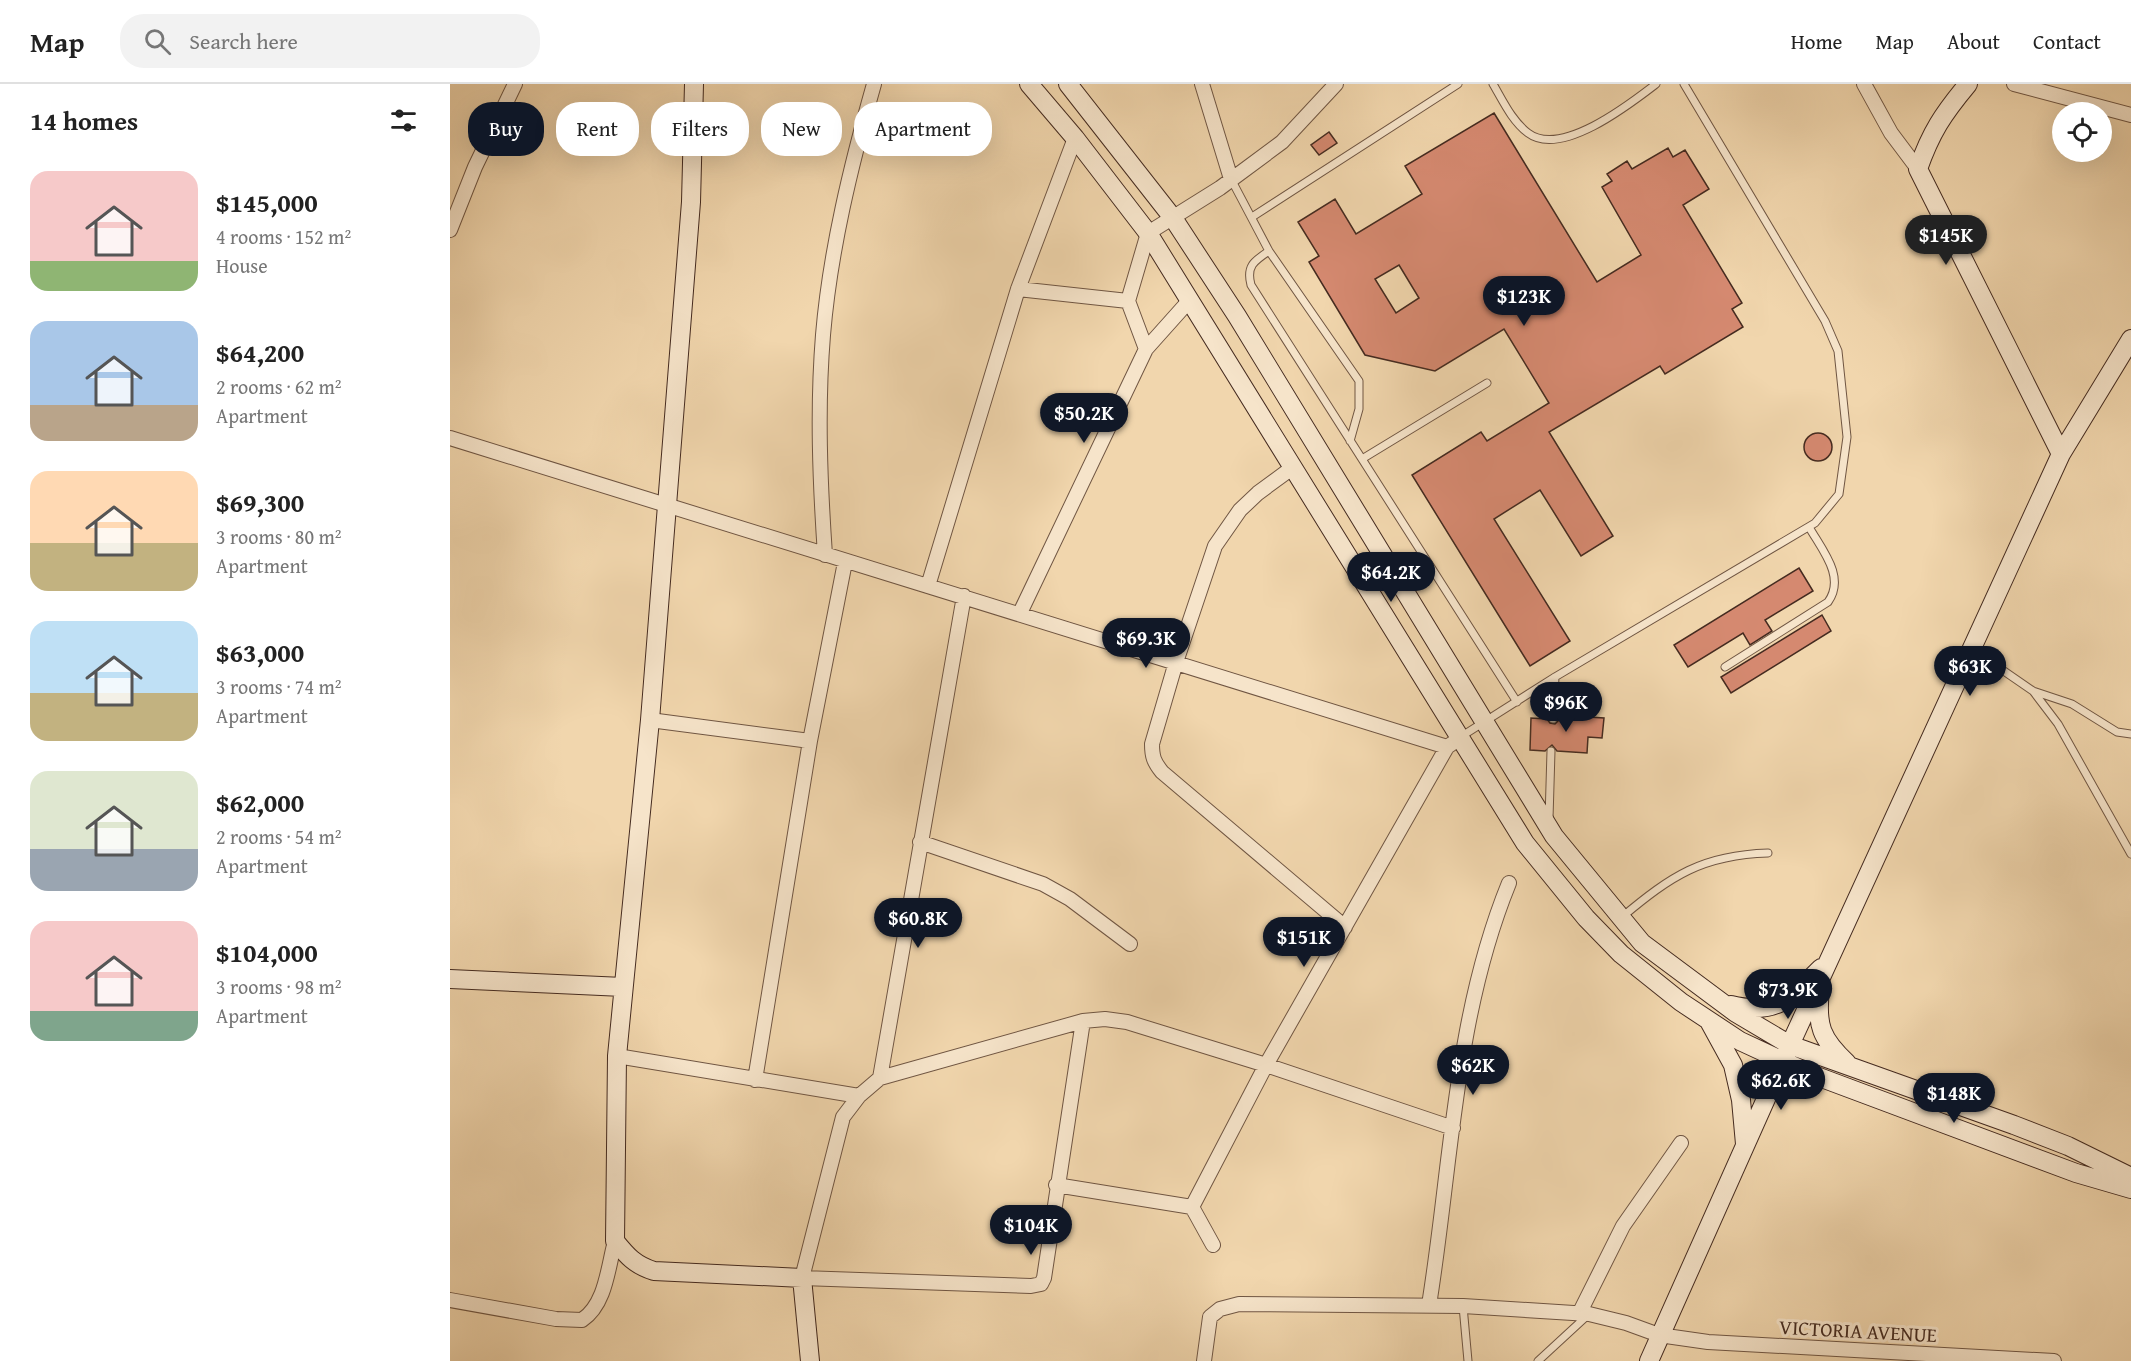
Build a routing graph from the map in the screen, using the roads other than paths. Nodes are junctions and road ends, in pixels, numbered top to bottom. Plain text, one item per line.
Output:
1 (515, 84) edge
2 (694, 84) edge
3 (874, 84) edge
4 (1029, 84) edge
5 (1068, 84) edge
6 (1202, 84) edge
7 (1336, 84) edge
8 (1458, 84) edge
9 (1492, 84) edge
10 (1656, 84) edge
11 (1684, 84) edge
12 (1864, 84) edge
13 (1968, 84) edge
14 (2014, 84) edge
15 (2131, 115) edge
16 (1075, 138) junction
17 (1918, 169) junction
18 (1231, 179) junction
19 (1252, 217) junction
20 (1173, 218) junction
21 (450, 230) edge
22 (1148, 233) junction
23 (1269, 251) junction
24 (1018, 289) junction
25 (1128, 301) junction
26 (1188, 302) junction
27 (2131, 339) edge
28 (1146, 349) junction
29 (1487, 383) dead end
30 (450, 438) edge
31 (1350, 441) junction
32 (2061, 454) junction
33 (1362, 459) junction
34 (1292, 468) junction
35 (666, 506) junction
36 (1809, 527) junction
37 (825, 555) junction
38 (845, 562) junction
39 (928, 586) junction
40 (964, 597) junction
41 (1020, 613) junction
42 (1972, 649) junction
43 (1176, 662) junction
44 (1725, 667) dead end
45 (1555, 677) junction
46 (2033, 691) junction
47 (1517, 702) junction
48 (1553, 719) dead end
49 (650, 720) junction
50 (1484, 724) junction
51 (2131, 734) edge
52 (810, 741) junction
53 (1453, 742) junction
54 (1551, 751) dead end
55 (1548, 828) junction
56 (920, 842) junction
57 (1768, 853) dead end
58 (2131, 854) edge
59 (1509, 883) dead end
60 (1622, 917) junction
61 (1345, 927) junction
62 (1130, 944) dead end
63 (1825, 968) junction
64 (450, 980) edge
65 (623, 987) junction
66 (1724, 1003) junction
67 (1707, 1019) junction
68 (1083, 1021) junction
69 (1786, 1053) junction
70 (617, 1056) junction
71 (1266, 1065) junction
72 (1852, 1069) junction
73 (880, 1078) junction
74 (755, 1080) junction
75 (859, 1096) junction
76 (1453, 1128) junction
77 (1681, 1143) dead end
78 (1746, 1146) junction
79 (2131, 1177) edge
80 (1056, 1185) junction
81 (2131, 1189) edge
82 (1192, 1207) junction
83 (615, 1241) junction
84 (1213, 1245) dead end
85 (802, 1278) junction
86 (450, 1300) edge
87 (1429, 1305) junction
88 (1463, 1306) junction
89 (1584, 1314) junction
90 (1659, 1335) junction
91 (810, 1361) edge
92 (1204, 1361) edge
93 (1468, 1361) edge
94 (1538, 1361) edge
95 (1648, 1361) edge
96 (2054, 1361) edge

1 - 21 street
2 - 35 street
3 - 37 street
4 - 16 street
5 - 20 street
6 - 18 street
7 - 18 street
8 - 19 lane
9 - 10 lane
11 - 36 lane
12 - 17 street
13 - 17 street
14 - 15 street
16 - 22 street
16 - 24 street
17 - 32 street
18 - 19 lane
18 - 20 street
19 - 23 lane
20 - 22 street
20 - 50 street
22 - 25 street
22 - 26 street
23 - 31 lane
23 - 31 lane
24 - 25 street
24 - 39 street
25 - 28 street
26 - 28 street
26 - 34 street
27 - 32 street
28 - 41 street
29 - 33 lane
30 - 35 street
31 - 33 lane
32 - 42 street
33 - 47 lane
34 - 43 street
34 - 53 street
35 - 37 street
35 - 49 street
36 - 44 lane
36 - 45 lane
37 - 38 street
38 - 39 street
38 - 52 street
39 - 40 street
40 - 41 street
40 - 56 street
41 - 43 street
42 - 46 lane
42 - 63 street
43 - 53 street
43 - 61 street
45 - 47 lane
45 - 48 lane
46 - 51 lane
46 - 58 lane
47 - 50 lane
49 - 52 street
49 - 65 street
50 - 53 lane
50 - 55 street
52 - 74 street
53 - 61 street
53 - 67 street
54 - 55 lane
55 - 60 street
56 - 62 street
56 - 73 street
57 - 60 lane
59 - 76 street
60 - 66 street
61 - 71 street
63 - 66 street
63 - 69 street
63 - 72 street
64 - 65 street
65 - 70 street
66 - 69 street
67 - 69 street
67 - 78 street
68 - 71 street
68 - 73 street
68 - 80 street
69 - 72 street
69 - 78 street
69 - 81 street
70 - 74 street
70 - 83 street
71 - 76 street
71 - 82 street
72 - 79 street
73 - 75 street
74 - 75 street
75 - 85 street
76 - 87 street
77 - 89 street
78 - 90 street
80 - 82 street
80 - 85 street
82 - 84 street
83 - 85 street
83 - 86 street
85 - 91 street
87 - 88 street, VICTORIA AVENUE
87 - 92 street, VICTORIA AVENUE
88 - 89 street, VICTORIA AVENUE
88 - 93 lane
89 - 90 street, VICTORIA AVENUE
89 - 94 lane
90 - 95 street
90 - 96 street, VICTORIA AVENUE

